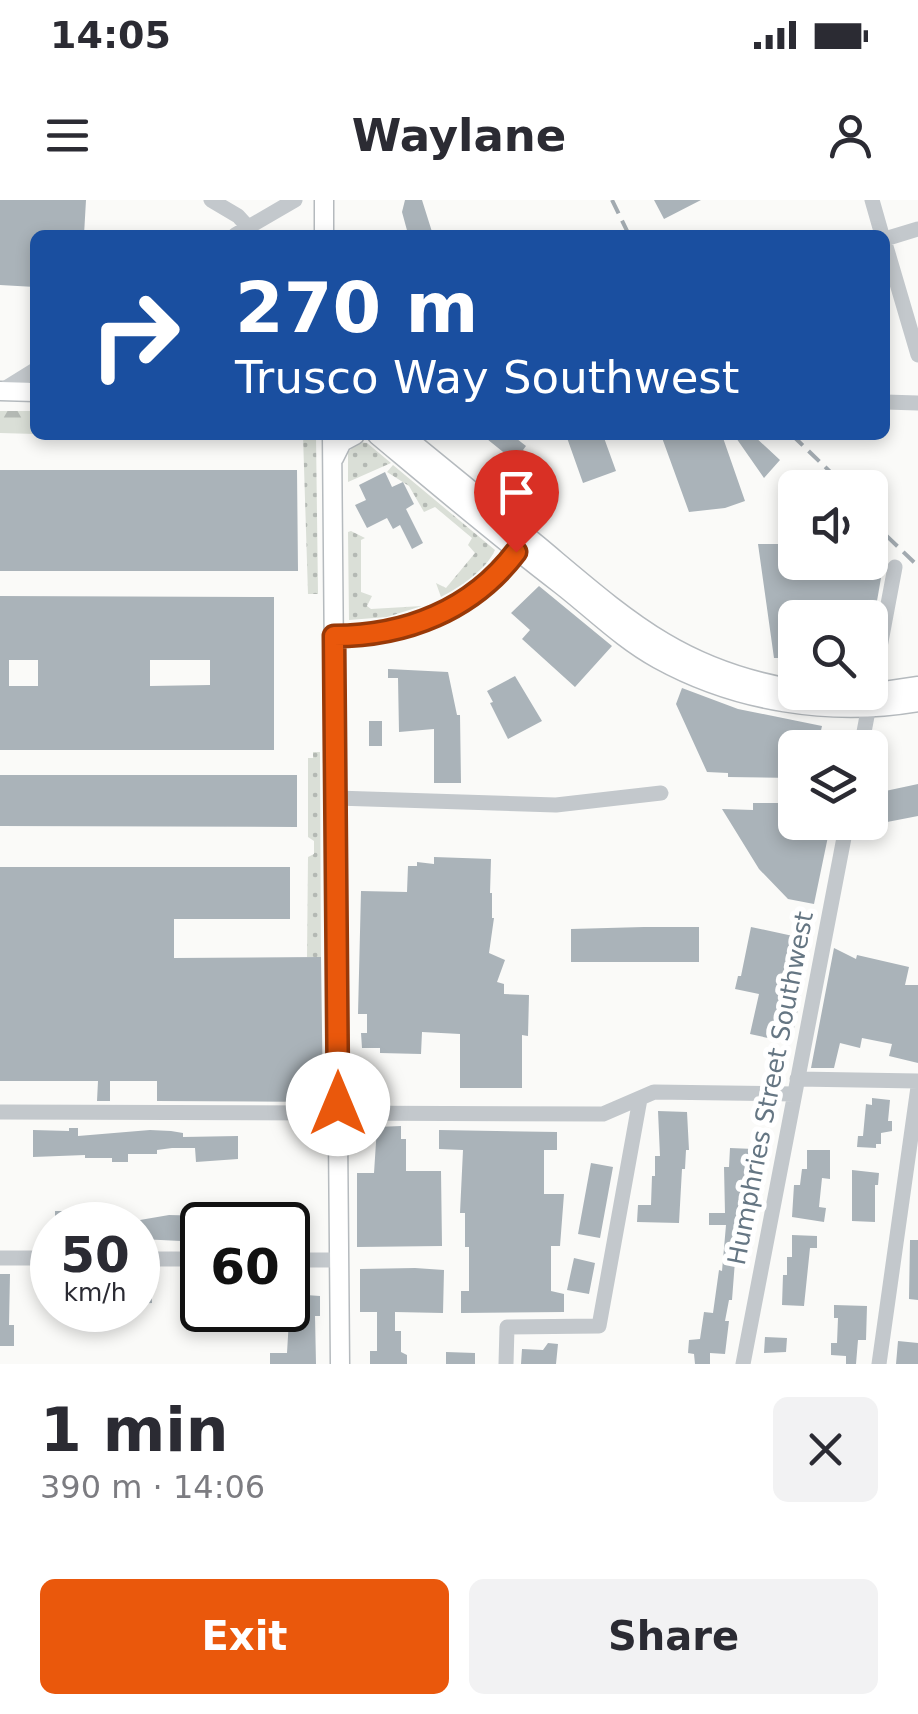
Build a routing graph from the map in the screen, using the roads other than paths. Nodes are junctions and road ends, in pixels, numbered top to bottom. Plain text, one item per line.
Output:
1 (211, 200) edge
2 (295, 200) edge
3 (324, 200) edge
4 (872, 200) edge
5 (918, 229) edge
6 (241, 230) edge
7 (243, 230) edge
8 (324, 230) edge
9 (881, 230) edge
10 (890, 237) edge
11 (890, 259) edge
12 (918, 355) edge
13 (30, 373) edge
14 (0, 392) edge
15 (30, 392) edge
16 (890, 402) edge
17 (918, 403) edge
18 (332, 440) edge
19 (345, 440) edge
20 (384, 440) edge
21 (408, 440) edge
22 (332, 463) junction
23 (522, 544) junction
24 (895, 566) dead end
25 (888, 604) edge
26 (334, 636) junction
27 (778, 684) edge
28 (918, 686) edge
29 (888, 695) edge
30 (888, 701) edge
31 (778, 702) edge
32 (918, 702) edge
33 (661, 792) dead end
34 (336, 798) junction
35 (843, 840) edge
36 (918, 1084) edge
37 (795, 1086) junction
38 (640, 1098) junction
39 (0, 1112) edge
40 (338, 1112) junction
41 (0, 1258) edge
42 (30, 1258) edge
43 (310, 1260) edge
44 (339, 1260) junction
45 (340, 1364) edge
46 (506, 1364) edge
47 (743, 1364) edge
48 (880, 1364) edge

1 - 6 street
2 - 7 street
3 - 8 main road
4 - 9 street
5 - 10 street
11 - 12 street
13 - 14 street
14 - 15 main road
16 - 17 street
18 - 22 main road
19 - 22 main road
20 - 23 main road
21 - 23 main road
22 - 26 main road
23 - 26 street
23 - 27 main road
23 - 31 main road
24 - 25 street
26 - 34 main road
28 - 29 main road
30 - 32 main road
33 - 34 street
34 - 40 main road
35 - 37 street, Humphries Street Southwest
36 - 37 street
36 - 48 street
37 - 38 street
37 - 47 street, Humphries Street Southwest
38 - 40 street
38 - 46 street
39 - 40 street
40 - 44 main road
41 - 42 street
43 - 44 street
44 - 45 main road

